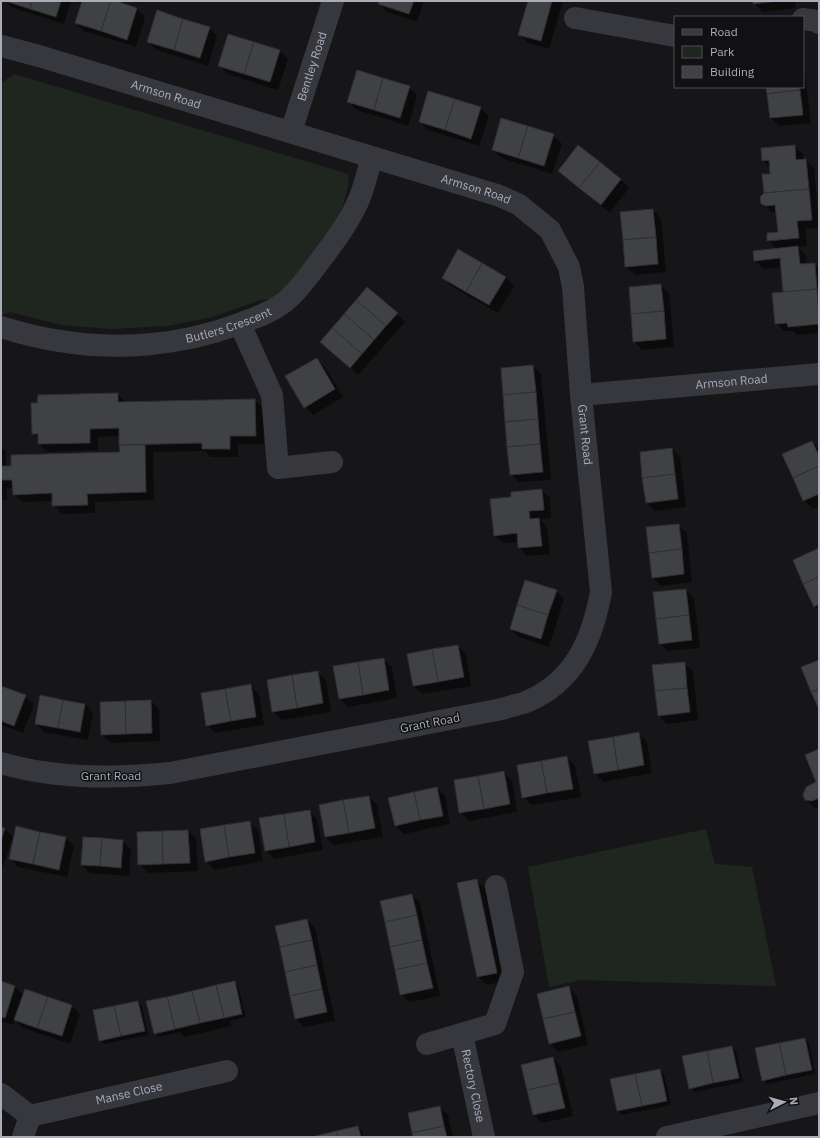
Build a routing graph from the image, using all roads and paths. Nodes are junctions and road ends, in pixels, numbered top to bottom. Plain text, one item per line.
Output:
1 (333, 1) edge
2 (575, 18) dead end
3 (804, 20) edge
4 (819, 23) edge
5 (674, 36) edge
6 (1, 46) edge
7 (291, 132) junction
8 (372, 158) junction
9 (240, 324) junction
10 (1, 327) edge
11 (819, 374) edge
12 (581, 395) junction
13 (332, 462) dead end
14 (1, 763) edge
15 (496, 886) dead end
16 (462, 1034) junction
17 (427, 1044) dead end
18 (227, 1071) dead end
19 (1, 1094) edge
20 (819, 1103) edge
21 (30, 1116) junction
22 (23, 1137) edge
23 (484, 1137) edge
24 (667, 1137) edge

1 - 7 street, Bentley Road
2 - 5 street
3 - 4 street
6 - 7 street, Armson Road
7 - 8 street, Armson Road
8 - 9 street, Butlers Crescent
8 - 12 street, Armson Road
9 - 10 street, Butlers Crescent
9 - 13 street
11 - 12 street, Armson Road
12 - 14 street, Grant Road
15 - 16 street, Rectory Close
16 - 17 street, Rectory Close
16 - 23 street, Rectory Close
18 - 21 street, Manse Close
19 - 21 street
20 - 24 street
21 - 22 street

